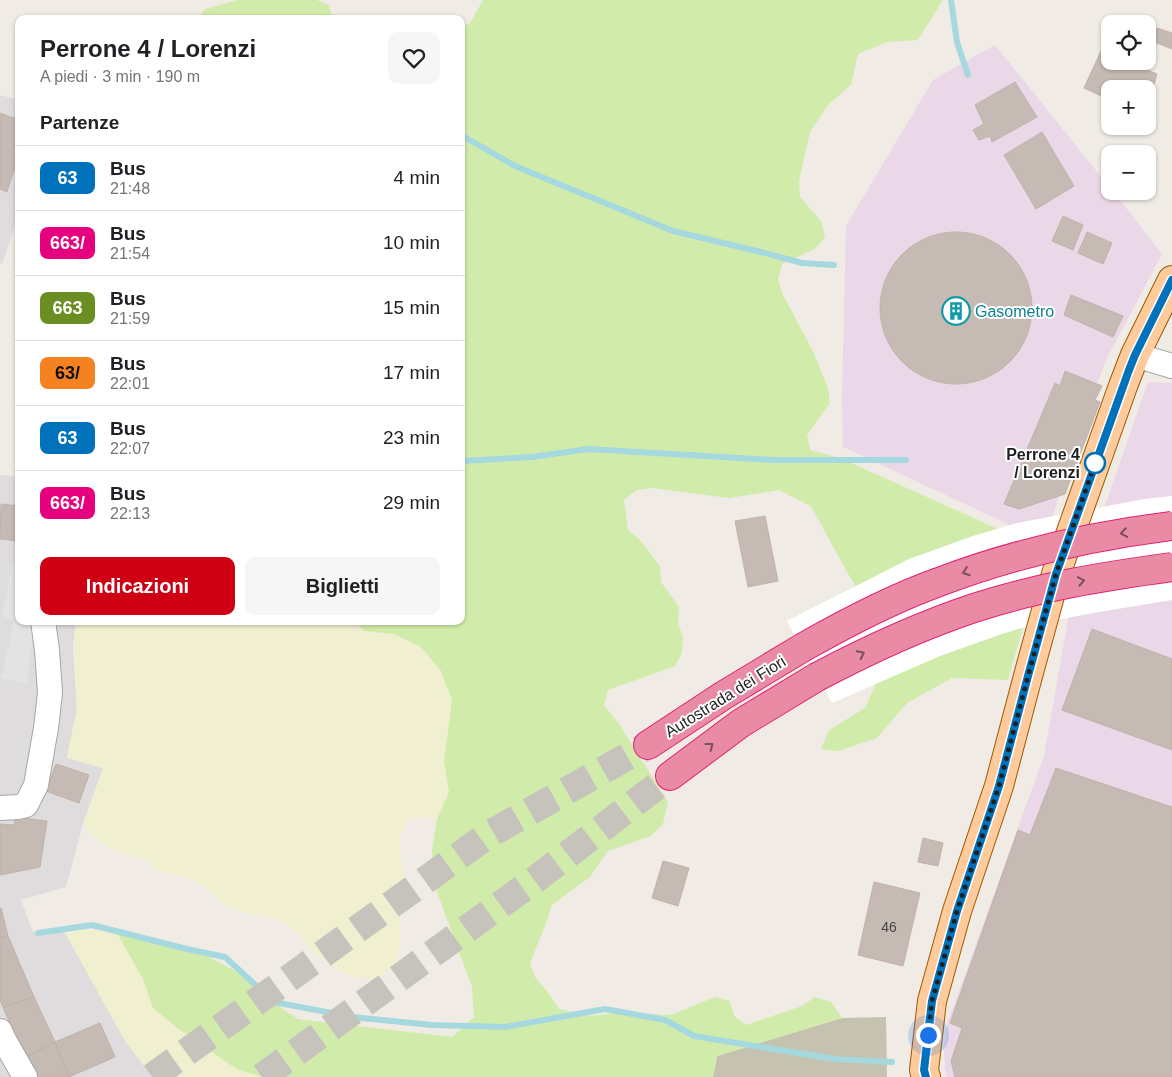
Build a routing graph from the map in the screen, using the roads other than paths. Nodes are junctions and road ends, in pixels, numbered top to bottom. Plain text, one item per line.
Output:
1 (1172, 280) edge
2 (1135, 355) junction
3 (1172, 366) edge
4 (1172, 526) edge
5 (1172, 567) edge
6 (44, 625) edge
7 (648, 744) tunnel mouth
8 (670, 776) tunnel mouth
9 (0, 808) edge
10 (0, 1031) edge
11 (25, 1077) edge
12 (926, 1077) edge

1 - 2 main road
2 - 3 street
2 - 12 main road
4 -> 7 highway, Autostrada dei Fiori, bridge
8 -> 5 highway, Autostrada dei Fiori, bridge
6 - 9 street
10 - 11 street

